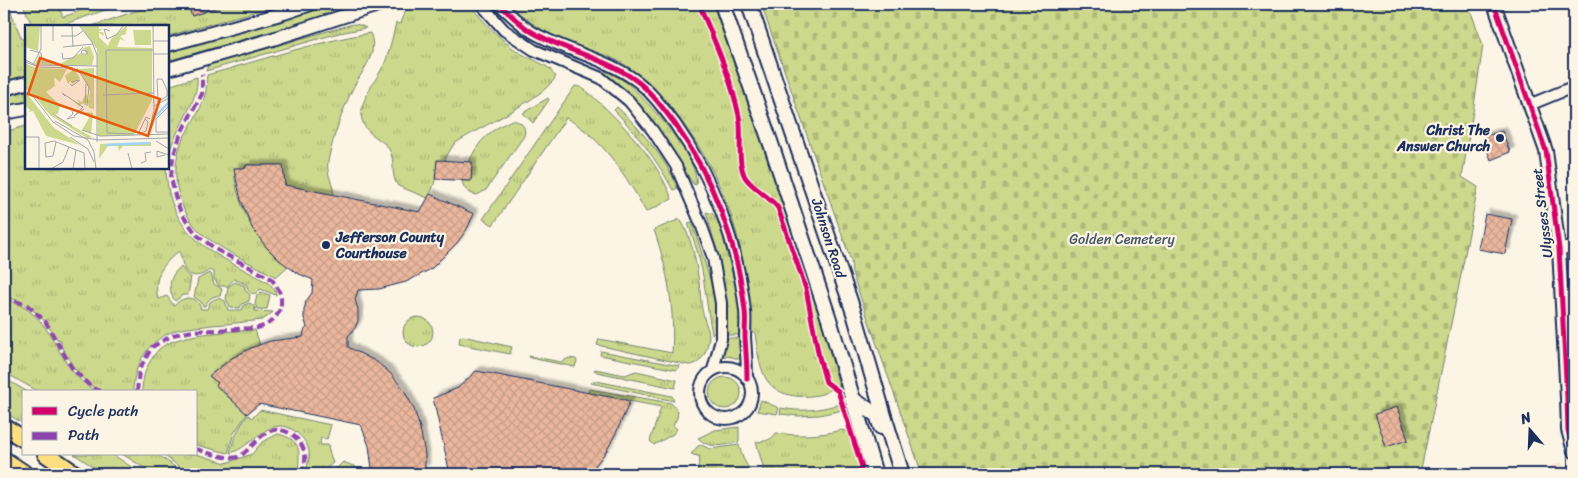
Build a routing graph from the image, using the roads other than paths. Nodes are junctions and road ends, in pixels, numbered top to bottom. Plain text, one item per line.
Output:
1 (311, 4) edge
2 (381, 4) edge
3 (481, 4) edge
4 (499, 4) edge
5 (722, 4) edge
6 (749, 4) edge
7 (1494, 4) edge
8 (169, 45) edge
9 (582, 55) junction
10 (576, 67) junction
11 (169, 69) edge
12 (25, 83) edge
13 (1574, 86) edge
14 (4, 89) edge
15 (1529, 105) junction
16 (25, 109) edge
17 (4, 113) edge
18 (1574, 247) edge
19 (1559, 249) junction
20 (713, 370) junction
21 (747, 379) junction
22 (1567, 398) junction
23 (852, 400) junction
24 (1574, 419) edge
25 (4, 427) edge
26 (22, 438) edge
27 (1574, 451) edge
28 (49, 456) edge
29 (4, 460) edge
30 (25, 474) edge
31 (75, 474) edge
32 (875, 474) edge
33 (901, 474) edge

1 - 8 street
2 - 11 street
3 - 10 street
4 - 9 street
5 - 23 main road, Johnson Road
6 - 33 main road, Johnson Road
7 - 15 street, Ulysses Street
9 - 10 street
9 - 21 street
10 - 20 street
12 - 14 street
13 - 15 street
15 - 19 street, Ulysses Street
16 - 17 street
18 - 19 street
19 - 22 street, Ulysses Street
20 - 21 street
20 - 21 street
22 - 24 street, Ulysses Street
22 - 27 street, Ulysses Street
23 - 32 main road, Johnson Road
23 - 33 main road
25 - 26 highway
28 - 31 highway
29 - 30 highway

